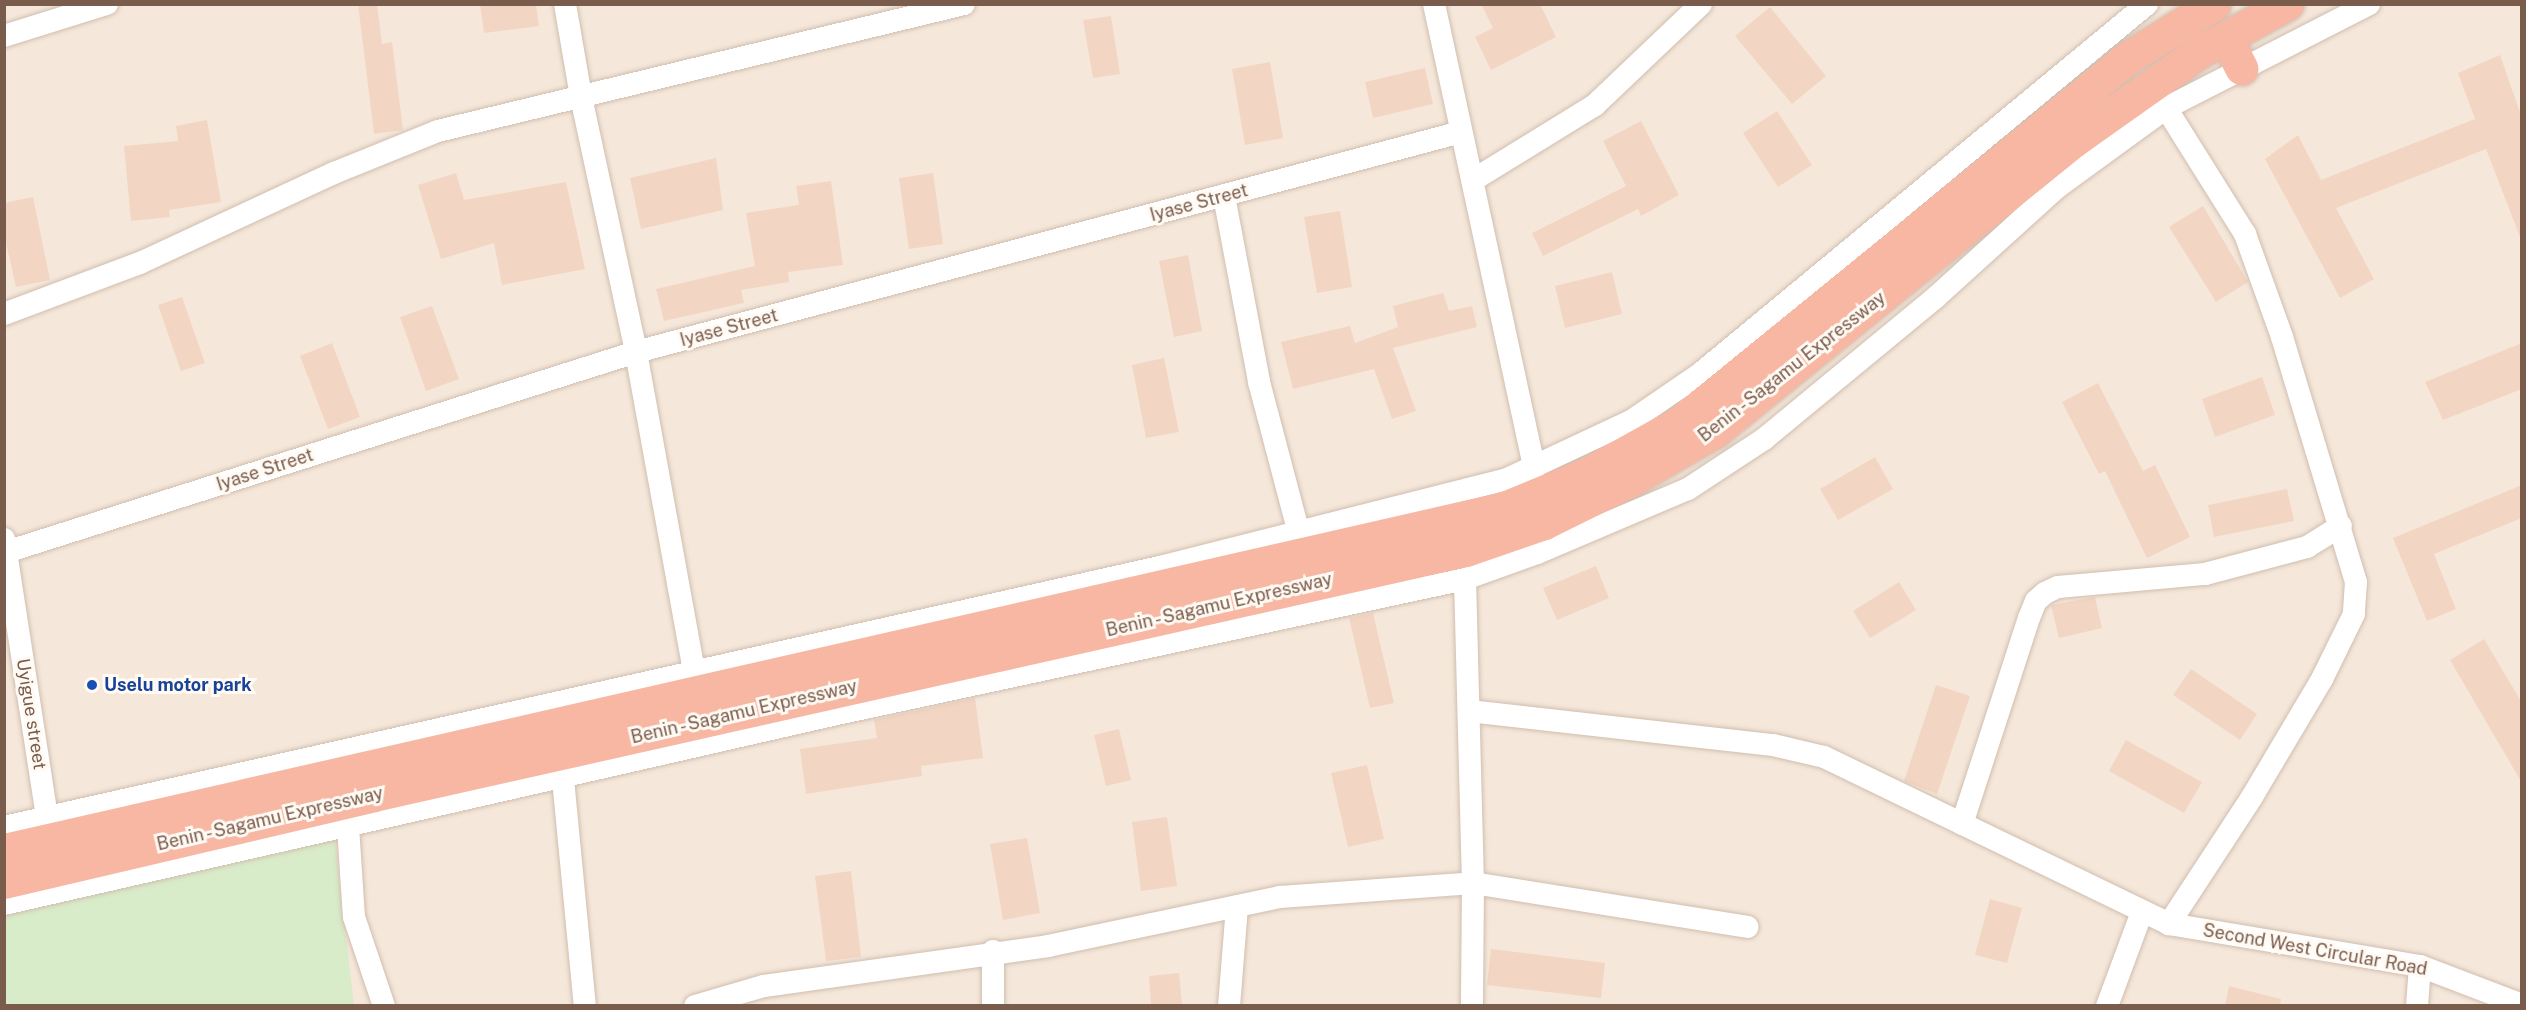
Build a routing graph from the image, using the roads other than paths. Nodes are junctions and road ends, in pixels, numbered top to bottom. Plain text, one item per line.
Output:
1 (107, 4) edge
2 (565, 4) edge
3 (964, 4) edge
4 (1434, 4) edge
5 (1701, 4) edge
6 (2147, 4) edge
7 (2214, 4) edge
8 (2287, 4) edge
9 (2368, 4) edge
10 (4, 36) edge
11 (2226, 38) junction
12 (2241, 68) junction
13 (580, 97) junction
14 (2166, 108) junction
15 (1461, 132) junction
16 (1473, 180) junction
17 (1224, 196) junction
18 (4, 314) edge
19 (636, 352) junction
20 (1534, 468) junction
21 (2341, 526) junction
22 (1299, 534) junction
23 (5, 545) edge
24 (1466, 579) junction
25 (8, 586) edge
26 (694, 671) junction
27 (1469, 711) junction
28 (563, 779) junction
29 (47, 818) junction
30 (1962, 824) junction
31 (4, 827) edge
32 (348, 827) junction
33 (4, 850) edge
34 (4, 882) edge
35 (1473, 883) junction
36 (4, 904) edge
37 (1237, 906) junction
38 (2142, 912) junction
39 (2169, 924) junction
40 (1747, 927) dead end
41 (993, 951) junction
42 (2420, 966) junction
43 (384, 1005) edge
44 (585, 1005) edge
45 (695, 1005) edge
46 (993, 1005) edge
47 (1229, 1005) edge
48 (1472, 1005) edge
49 (2107, 1005) edge
50 (2417, 1005) edge
51 (2522, 1005) edge

1 - 10 street
2 - 13 street
3 - 13 street
4 - 15 street
5 - 16 street
6 - 20 street
7 - 33 highway
8 - 11 highway, Benin - Sagamu Expressway
9 - 12 street
11 - 12 highway
11 - 34 highway, Benin - Sagamu Expressway
12 - 14 street
13 - 18 street
13 - 19 street
14 - 21 street
14 - 24 street
15 - 16 street
15 - 17 street, Iyase Street
16 - 20 street
17 - 19 street, Iyase Street
17 - 22 street
19 - 23 street, Iyase Street
19 - 26 street
20 - 22 street
21 - 30 street
21 - 39 street
22 - 26 street
23 - 25 street, Uyigue street
24 - 27 street
24 - 28 street
25 - 29 street, Uyigue street
26 - 29 street
27 - 30 street, Second West Circular Road
27 - 35 street
28 - 32 street
28 - 44 street
29 - 31 street
30 - 38 street, Second West Circular Road
32 - 36 street
32 - 43 street
35 - 37 street
35 - 40 street
35 - 48 street
37 - 41 street
37 - 47 street
38 - 39 street, Second West Circular Road
38 - 49 street
39 - 42 street, Second West Circular Road
41 - 45 street
41 - 46 street
42 - 50 street
42 - 51 street, Second West Circular Road

